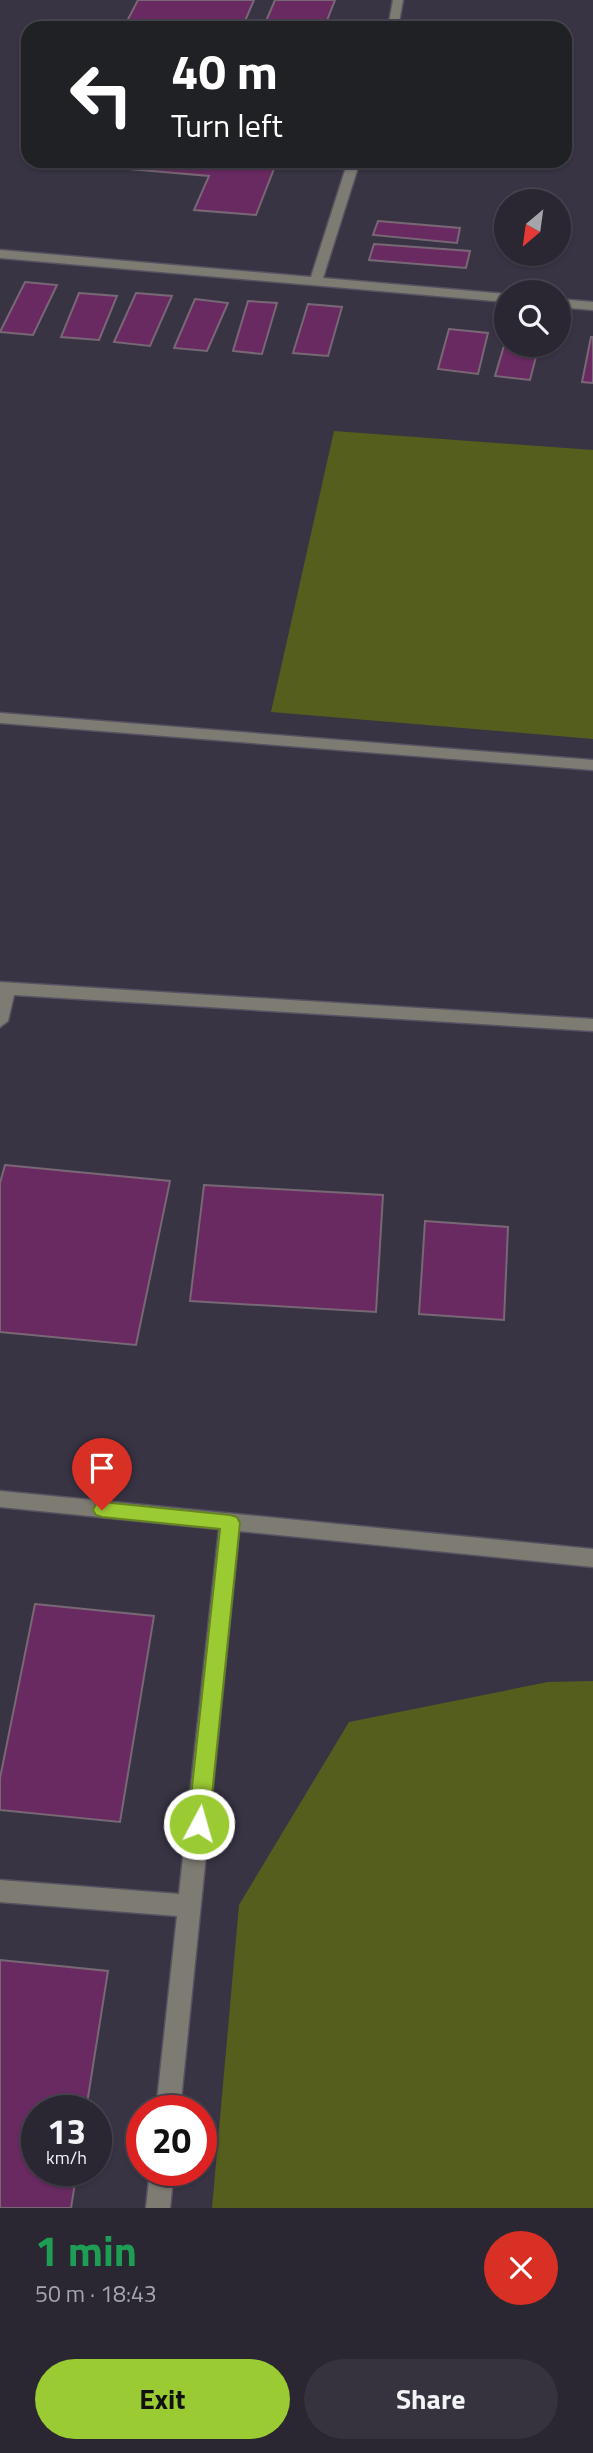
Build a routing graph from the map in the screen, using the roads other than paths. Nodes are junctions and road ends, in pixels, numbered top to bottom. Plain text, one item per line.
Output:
1 (398, 0) edge
2 (394, 21) edge
3 (352, 168) edge
4 (0, 254) edge
5 (316, 282) junction
6 (494, 297) edge
7 (571, 304) edge
8 (593, 306) edge
9 (0, 718) edge
10 (593, 765) edge
11 (4, 988) edge
12 (0, 1021) edge
13 (593, 1025) edge
14 (0, 1499) edge
15 (230, 1523) junction
16 (593, 1558) edge
17 (0, 1891) edge
18 (190, 1906) junction
19 (170, 2095) edge
20 (160, 2186) edge
21 (158, 2208) edge

1 - 2 lane
3 - 5 lane
4 - 5 lane
5 - 6 lane
7 - 8 lane
9 - 10 lane
11 - 12 lane
11 - 13 lane
14 - 15 lane
15 - 16 lane
15 - 18 lane
17 - 18 lane
18 - 19 lane
20 - 21 lane

